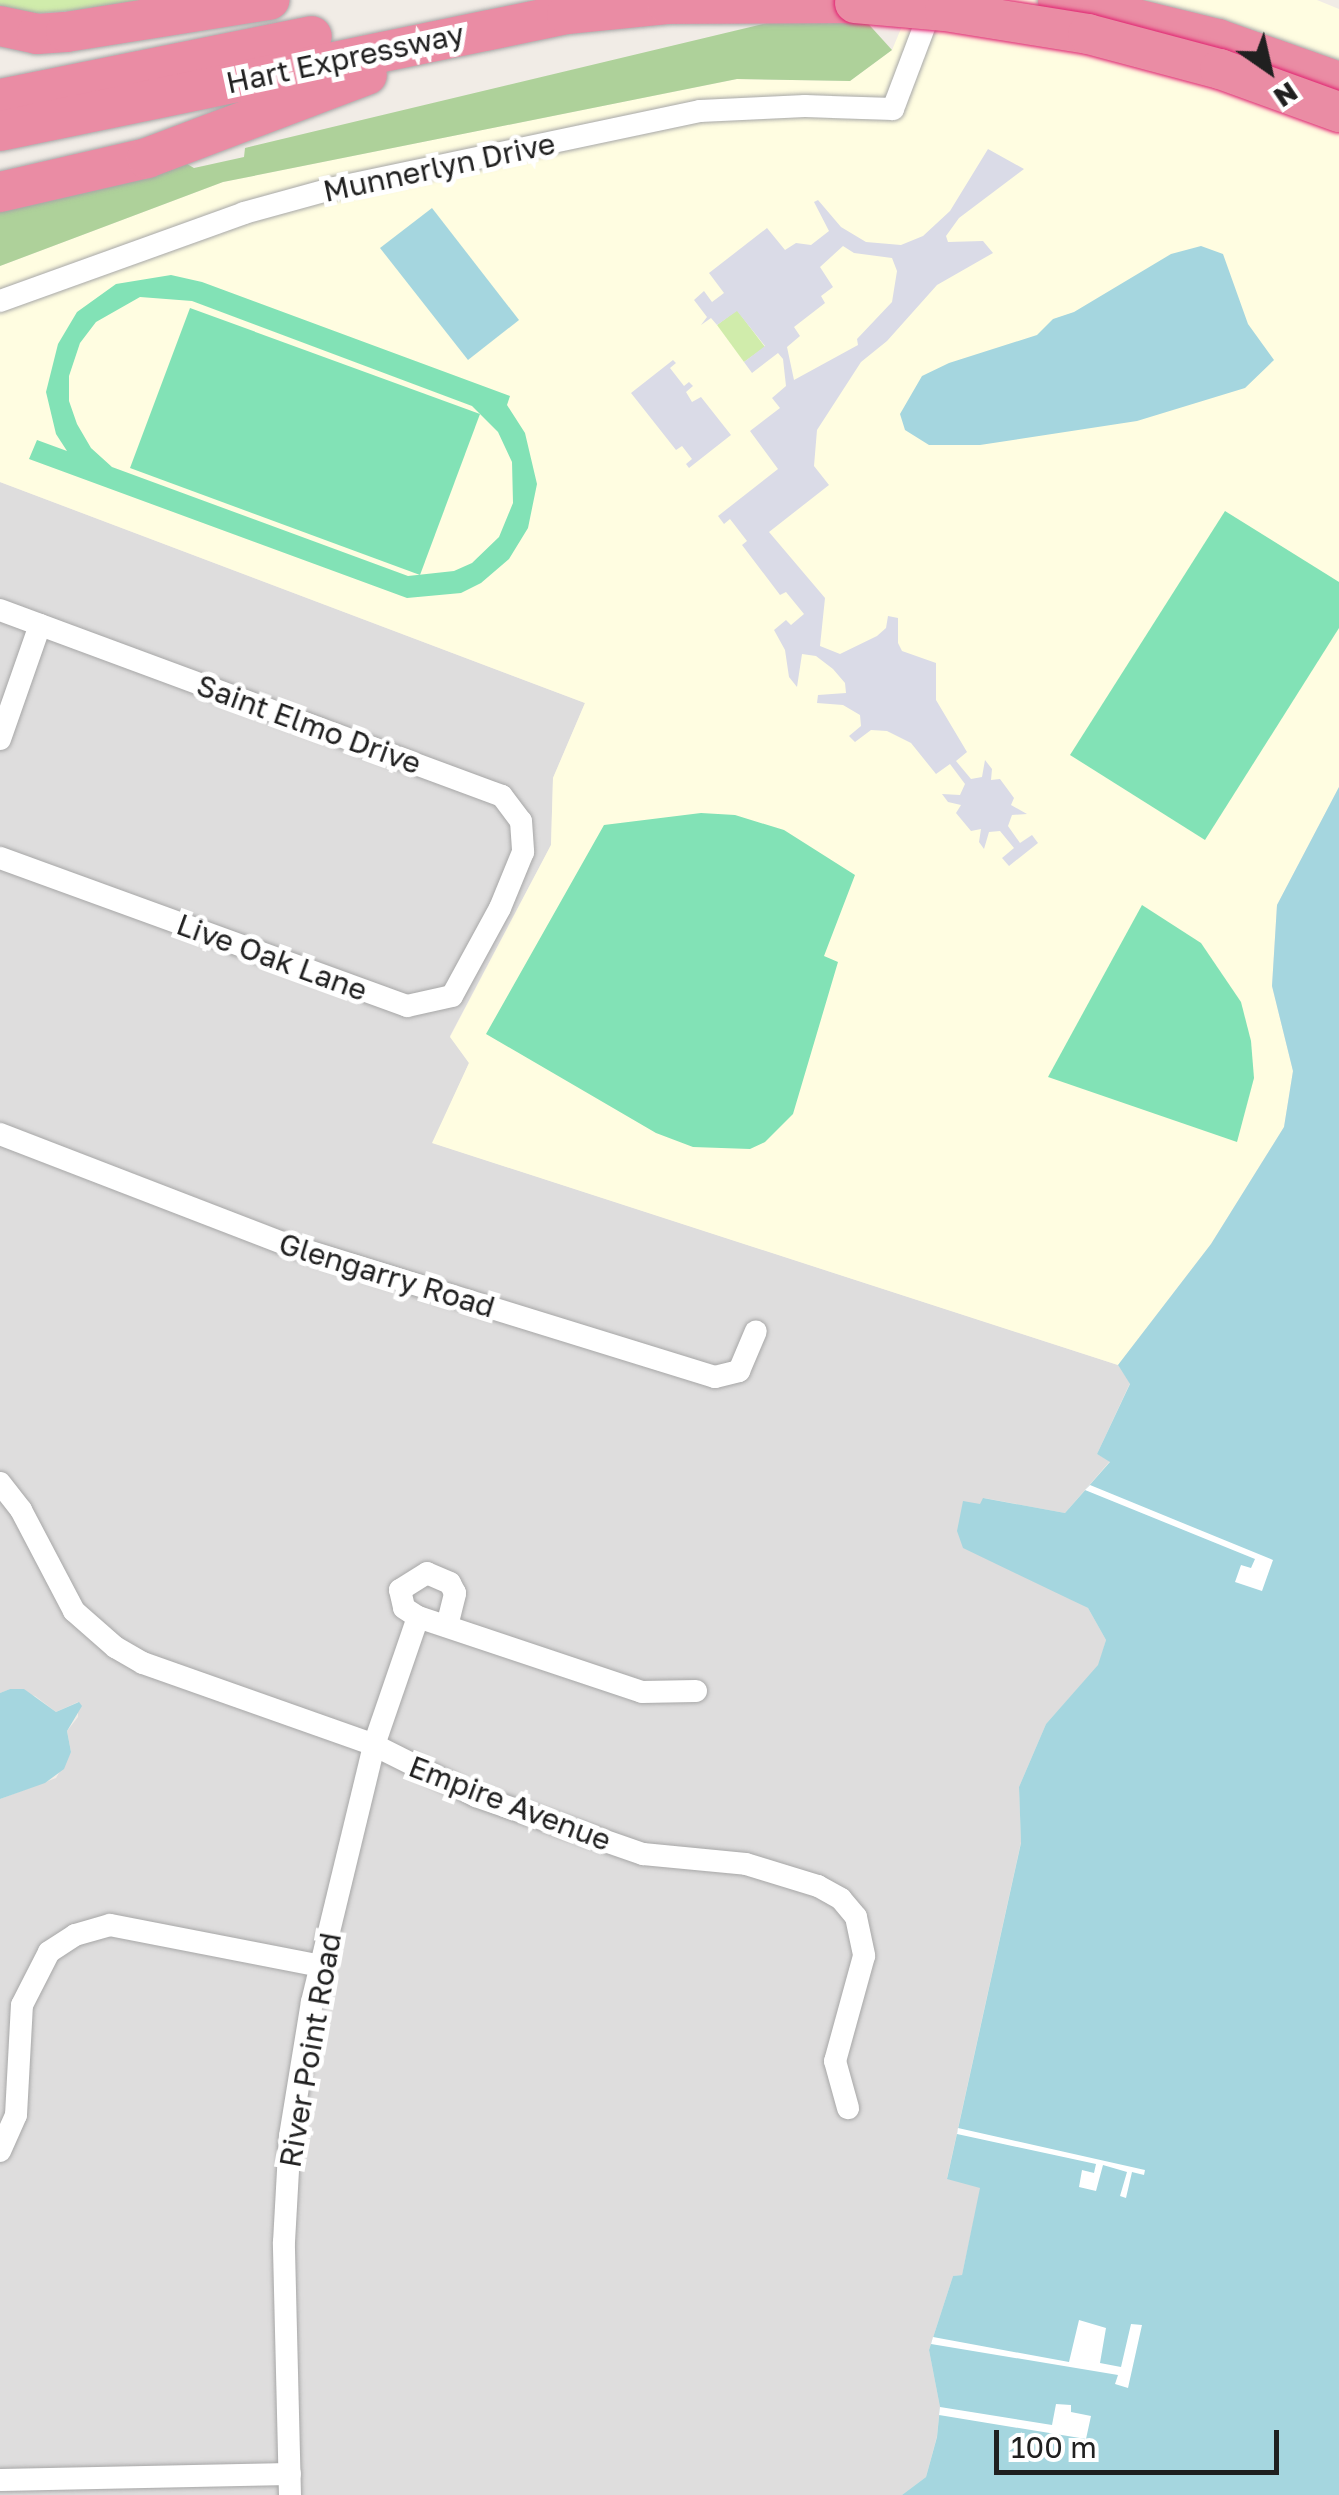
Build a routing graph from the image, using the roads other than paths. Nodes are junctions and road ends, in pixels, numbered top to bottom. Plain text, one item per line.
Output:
1 (269, 0) edge
2 (935, 0) edge
3 (1058, 0) edge
4 (501, 11) edge
5 (0, 26) edge
6 (1339, 82) edge
7 (0, 99) edge
8 (1339, 112) edge
9 (0, 131) edge
10 (0, 192) edge
11 (0, 301) edge
12 (0, 610) edge
13 (40, 625) junction
14 (0, 739) edge
15 (0, 858) edge
16 (500, 908) joint
17 (0, 1134) edge
18 (756, 1331) dead end
19 (0, 1483) edge
20 (418, 1616) junction
21 (447, 1626) junction
22 (696, 1691) dead end
23 (374, 1744) junction
24 (321, 1966) junction
25 (848, 2108) dead end
26 (0, 2152) edge
27 (0, 2480) edge
28 (290, 2485) edge

1 - 5 highway
2 - 11 street, Munnerlyn Drive
3 - 6 highway
4 - 7 highway, Hart Expressway
4 - 8 highway, Hart Expressway, bridge
4 - 9 highway, Hart Expressway
4 - 10 highway
12 - 13 street, Saint Elmo Drive
13 - 14 street
13 - 16 street, Saint Elmo Drive
15 - 16 street, Live Oak Lane
17 - 18 street, Glengarry Road
19 - 23 street, Empire Avenue
20 - 21 street
20 - 21 street
20 - 23 street, River Point Road
21 - 22 street
23 - 24 street, River Point Road
23 - 25 street, Empire Avenue
24 - 26 street
24 - 28 street, River Point Road
27 - 28 street

